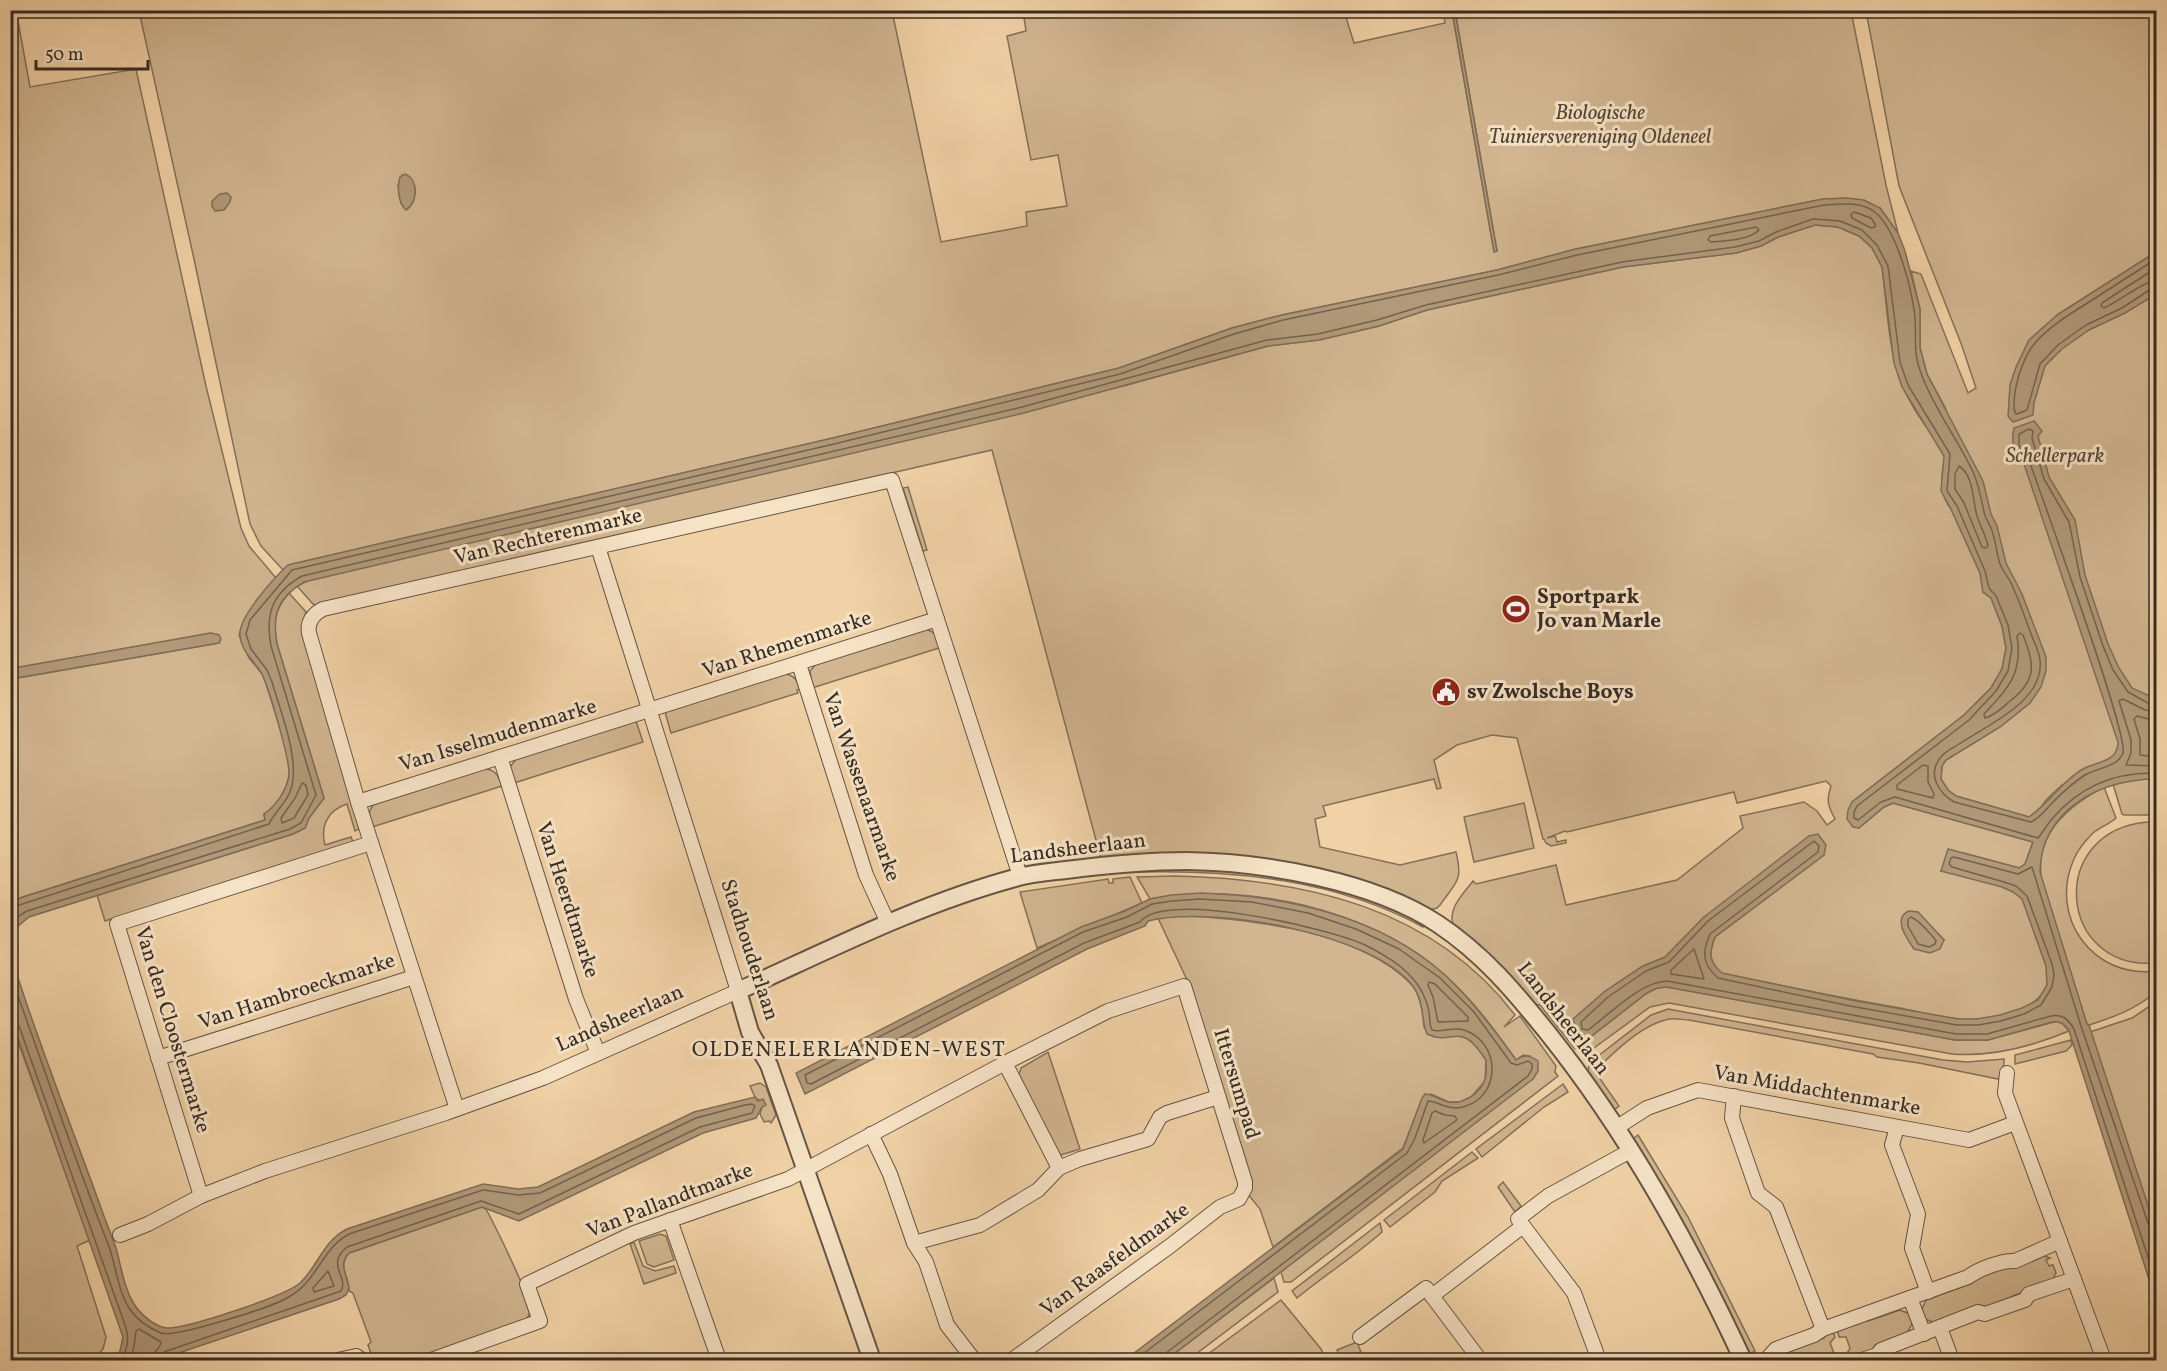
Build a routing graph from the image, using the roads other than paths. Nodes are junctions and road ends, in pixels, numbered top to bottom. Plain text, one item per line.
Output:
1 (598, 547) junction
2 (937, 619) junction
3 (798, 664) junction
4 (650, 711) junction
5 (500, 757) junction
6 (358, 802) junction
7 (371, 843) junction
8 (1020, 876) junction
9 (888, 923) junction
10 (414, 977) junction
11 (1184, 986) joint
12 (738, 991) junction
13 (598, 1053) junction
14 (158, 1058) junction
15 (1005, 1063) junction
16 (2007, 1072) dead end
17 (1734, 1096) junction
18 (1218, 1097) junction
19 (457, 1110) junction
20 (2015, 1123) junction
21 (1897, 1127) junction
22 (1616, 1128) junction
23 (871, 1134) junction
24 (1630, 1151) junction
25 (1059, 1168) junction
26 (806, 1170) junction
27 (1242, 1195) joint
28 (201, 1196) junction
29 (670, 1220) junction
30 (1523, 1226) junction
31 (120, 1236) dead end
32 (2060, 1241) junction
33 (914, 1243) junction
34 (2074, 1279) junction
35 (1928, 1292) junction
36 (1432, 1296) junction
37 (1910, 1298) junction
38 (1940, 1328) junction
39 (1823, 1329) junction
40 (1924, 1334) junction
41 (1360, 1337) dead end
42 (1774, 1355) edge
43 (460, 1356) edge
44 (339, 1360) edge
45 (362, 1360) edge
46 (431, 1360) edge
47 (719, 1360) edge
48 (870, 1360) edge
49 (974, 1360) edge
50 (1012, 1360) edge
51 (1480, 1360) edge
52 (1593, 1360) edge
53 (1743, 1360) edge
54 (1766, 1360) edge
55 (1862, 1360) edge
56 (1952, 1360) edge
57 (2104, 1360) edge

1 - 2 street, Van Rechterenmarke
1 - 4 street, Stadhouderlaan
1 - 6 street, Van Rechterenmarke
2 - 3 street, Van Rhemenmarke
2 - 8 street, Van Rechterenmarke
3 - 4 street, Van Rhemenmarke
3 - 9 street, Van Wassenaarmarke
4 - 5 street, Van Isselmudenmarke
4 - 12 street, Stadhouderlaan
5 - 6 street, Van Isselmudenmarke
5 - 13 street, Van Heerdtmarke
6 - 7 street, Van Rechterenmarke
7 - 10 street, Van Rechterenmarke
7 - 14 street, Van den Cloostermarke
8 - 9 street, Landsheerlaan
8 - 22 street, Landsheerlaan
9 - 12 street, Landsheerlaan
10 - 14 street, Van Hambroeckmarke
10 - 19 street, Van Rechterenmarke
11 - 15 street, Van Pallandtmarke
11 - 18 street, Ittersumpad
12 - 13 street, Landsheerlaan
12 - 26 street, Stadhouderlaan
13 - 19 street, Landsheerlaan
14 - 28 street, Van den Cloostermarke
15 - 23 street, Van Pallandtmarke
15 - 25 street
16 - 20 street
17 - 21 street, Van Middachtenmarke
17 - 22 street, Van Middachtenmarke
17 - 39 street
18 - 25 street
18 - 27 street, Ittersumpad
19 - 28 street, Landsheerlaan
20 - 21 street, Van Middachtenmarke
20 - 32 street
21 - 35 street
22 - 24 street, Landsheerlaan
23 - 26 street, Van Pallandtmarke
23 - 33 street
24 - 30 street
24 - 53 street, Landsheerlaan
25 - 33 street
26 - 29 street, Van Pallandtmarke
26 - 48 street, Stadhouderlaan
27 - 50 street, Van Raasfeldmarke
28 - 31 street, Landsheerlaan
29 - 43 street, Van Pallandtmarke
29 - 47 street
30 - 36 street
30 - 52 street
32 - 34 street
32 - 35 street
33 - 49 street
34 - 38 street
34 - 57 street
35 - 37 street
36 - 41 street
36 - 51 street
37 - 39 street
37 - 40 street
38 - 40 street
38 - 56 street
39 - 42 street
40 - 55 street
42 - 54 street
43 - 46 street, Van Pallandtmarke
44 - 45 street

